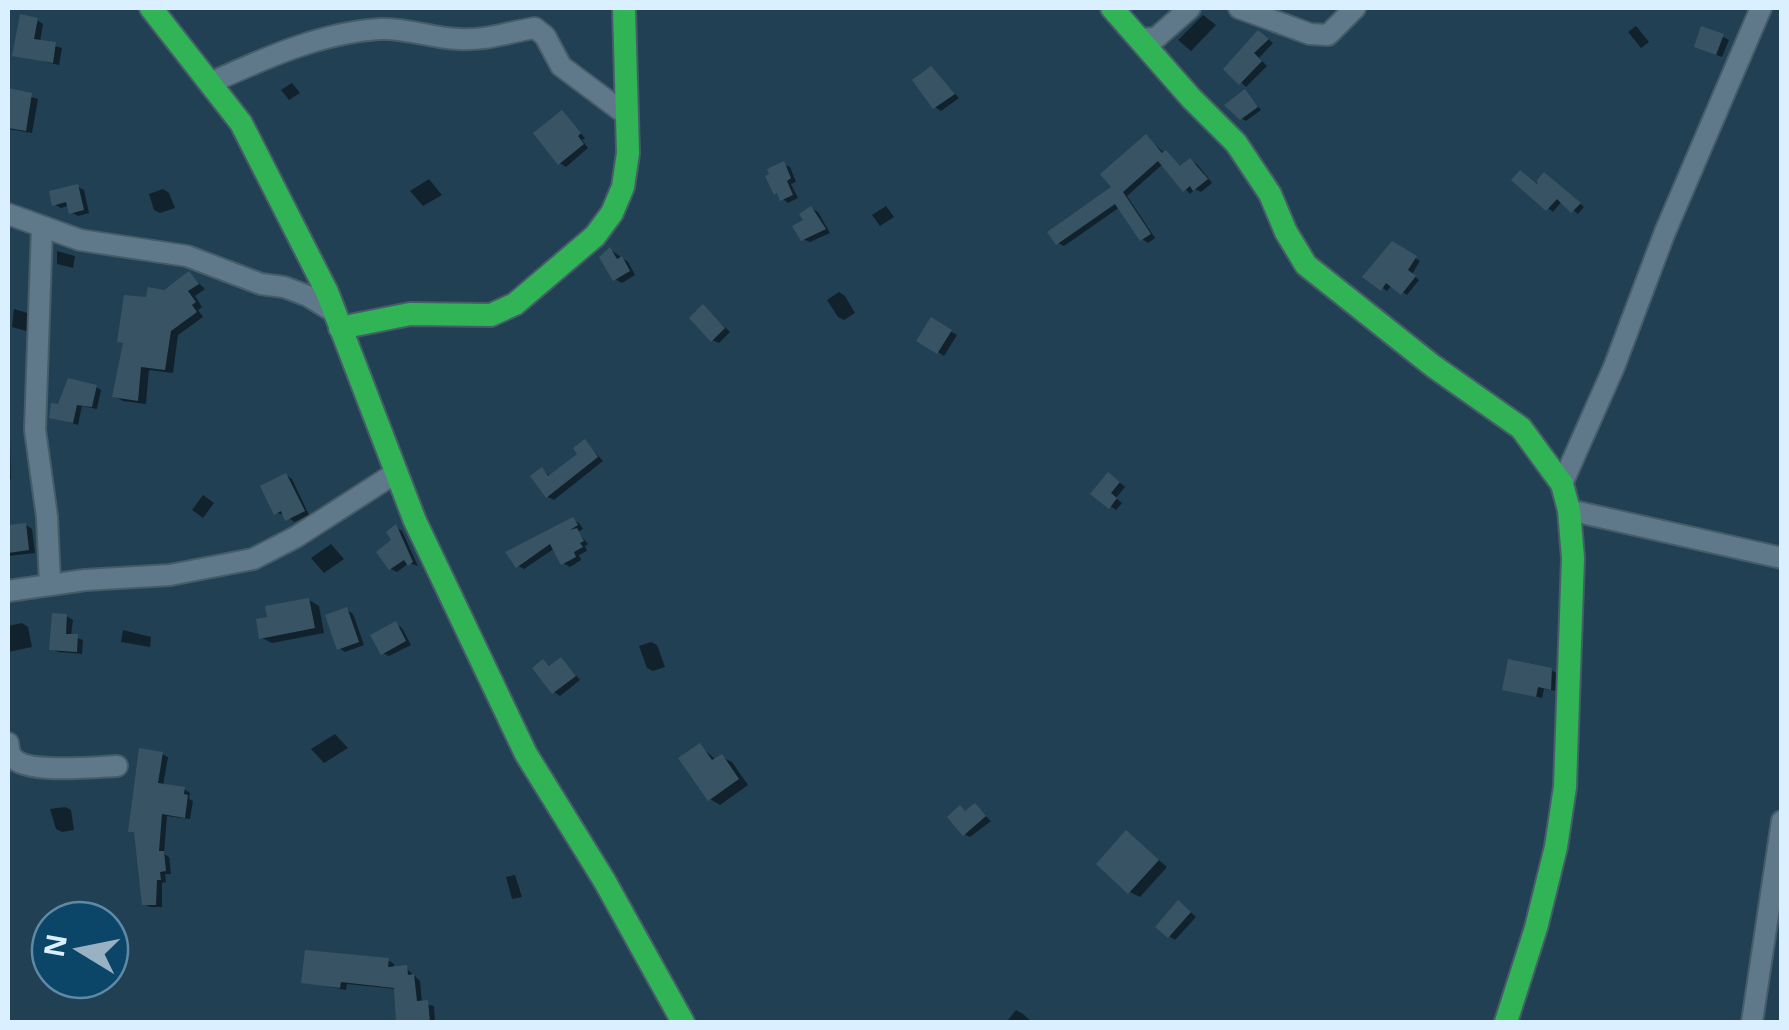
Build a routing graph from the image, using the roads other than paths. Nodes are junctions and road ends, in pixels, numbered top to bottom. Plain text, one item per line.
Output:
1 (152, 8) edge
2 (624, 8) edge
3 (1112, 8) edge
4 (1190, 8) edge
5 (1239, 8) edge
6 (1354, 8) edge
7 (1761, 8) edge
8 (1138, 39) junction
9 (210, 83) junction
10 (628, 116) junction
11 (8, 214) edge
12 (42, 228) junction
13 (337, 320) junction
14 (397, 472) junction
15 (1562, 484) junction
16 (1569, 510) junction
17 (1782, 558) edge
18 (50, 584) junction
19 (8, 591) edge
20 (8, 743) edge
21 (118, 766) dead end
22 (1782, 822) edge
23 (1776, 893) edge
24 (683, 1022) edge
25 (1506, 1022) edge
26 (1752, 1022) edge

1 - 9 street
2 - 10 street
3 - 8 street
4 - 8 street
5 - 6 street
7 - 15 street
8 - 15 street
9 - 10 street
9 - 13 street
10 - 13 street
11 - 12 street
12 - 13 street
12 - 18 street
13 - 14 street
14 - 18 street
14 - 24 street
15 - 16 street
16 - 17 street
16 - 25 street
18 - 19 street
20 - 21 street
22 - 23 street
23 - 26 street

